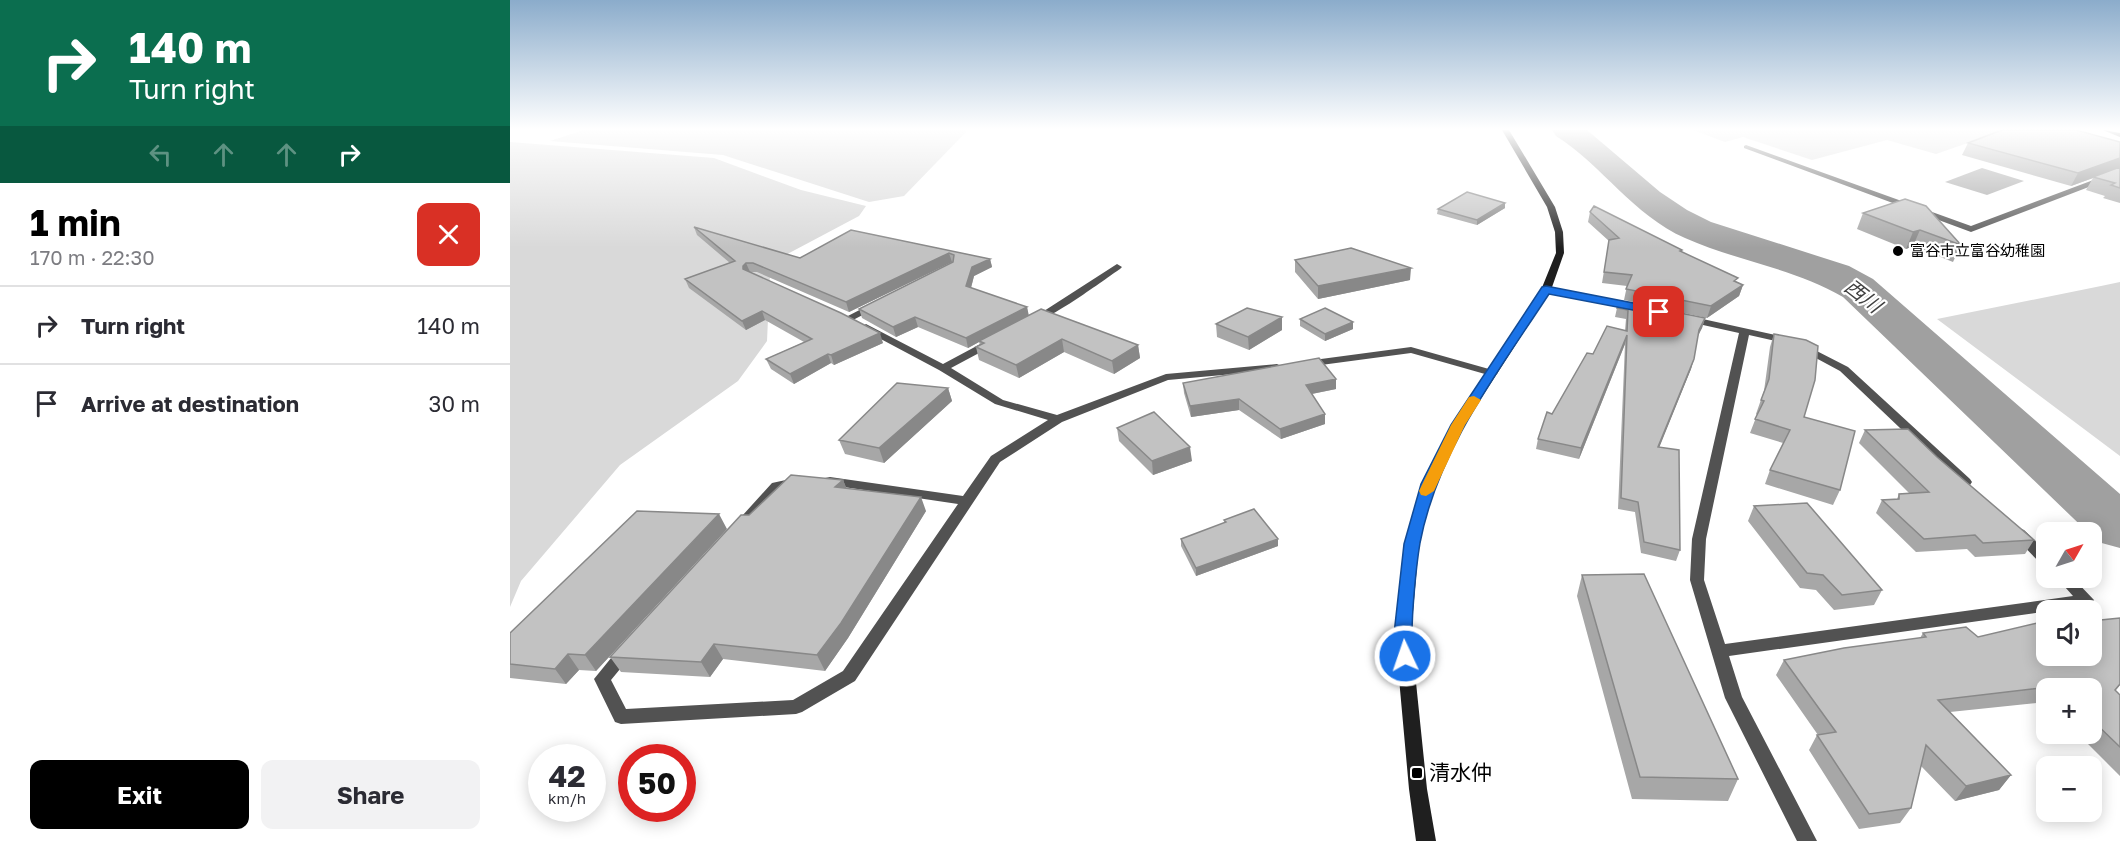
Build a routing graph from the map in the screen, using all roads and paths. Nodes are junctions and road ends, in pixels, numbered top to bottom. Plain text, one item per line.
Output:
1 (1528, 169) edge
2 (1807, 169) edge
3 (2120, 172) edge
4 (1117, 267) dead end
5 (1546, 290) junction
6 (890, 297) edge
7 (1648, 309) edge
8 (1681, 317) edge
9 (1025, 324) edge
10 (1744, 332) junction
11 (1005, 335) edge
12 (943, 368) junction
13 (1492, 373) junction
14 (1058, 419) junction
15 (1972, 488) edge
16 (967, 501) junction
17 (2006, 520) edge
18 (737, 530) edge
19 (2036, 550) edge
20 (2074, 588) edge
21 (634, 644) edge
22 (1720, 651) junction
23 (1426, 841) edge
24 (1807, 841) edge

1 - 5 main road
2 - 3 street
4 - 9 street
5 - 7 street
5 - 13 main road
6 - 12 street
8 - 10 street
10 - 15 street
10 - 22 street
11 - 12 street
12 - 14 street
13 - 14 street
13 - 23 main road
14 - 16 street
16 - 18 street
16 - 21 street
17 - 19 street
20 - 22 street
22 - 24 street

